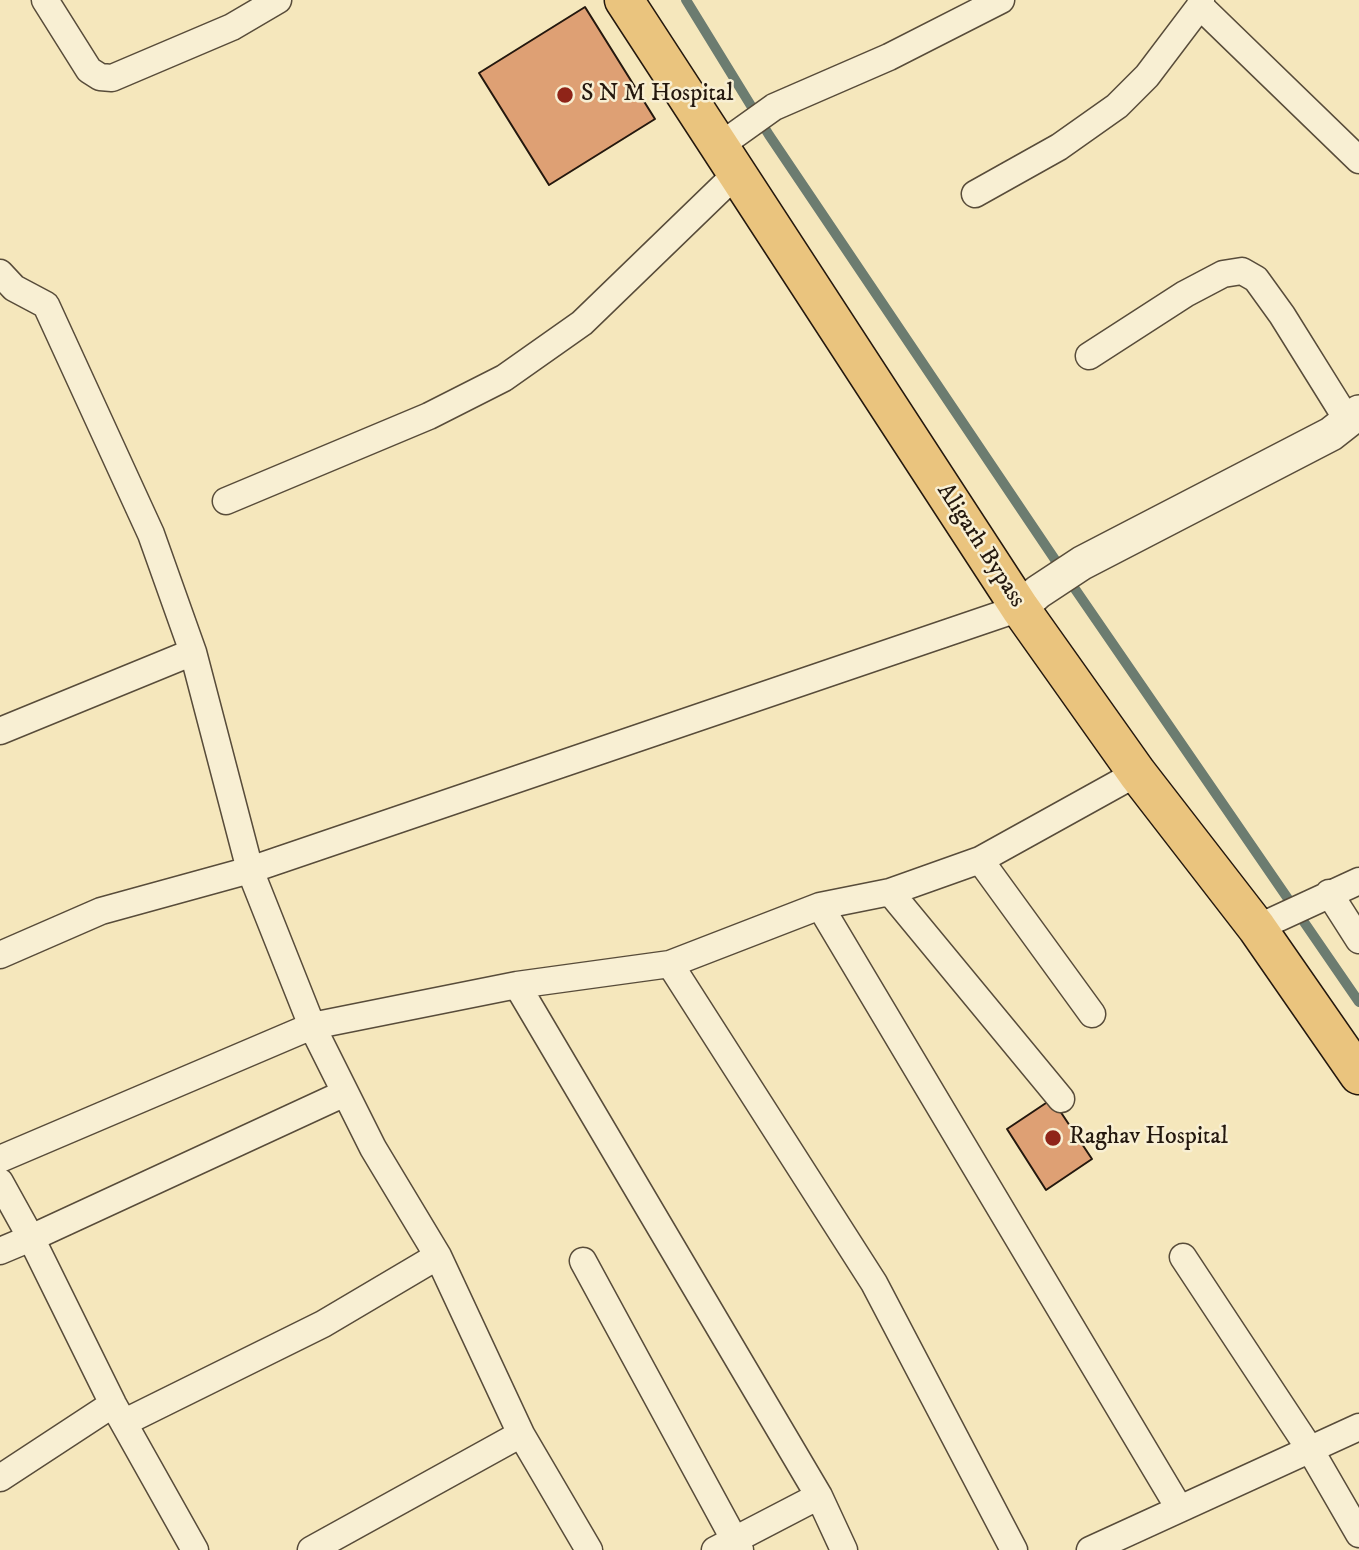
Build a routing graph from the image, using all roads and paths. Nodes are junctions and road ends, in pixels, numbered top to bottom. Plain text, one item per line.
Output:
1 (45, 0) edge
2 (278, 0) edge
3 (624, 0) edge
4 (1001, 0) edge
5 (1200, 3) edge
6 (730, 151) junction
7 (1359, 160) edge
8 (975, 194) dead end
9 (5, 285) edge
10 (1089, 356) dead end
11 (1354, 416) edge
12 (226, 501) dead end
13 (1029, 600) junction
14 (193, 652) junction
15 (0, 731) edge
16 (1137, 773) junction
17 (980, 860) junction
18 (250, 870) junction
19 (1359, 881) edge
20 (890, 892) junction
21 (1322, 896) junction
22 (820, 906) junction
23 (1268, 922) junction
24 (1359, 940) edge
25 (0, 955) edge
26 (670, 964) junction
27 (517, 985) junction
28 (1092, 1014) dead end
29 (312, 1026) junction
30 (1359, 1075) edge
31 (345, 1093) junction
32 (1061, 1099) dead end
33 (0, 1159) edge
34 (0, 1182) edge
35 (31, 1238) junction
36 (0, 1251) edge
37 (438, 1256) junction
38 (1183, 1257) dead end
39 (583, 1261) dead end
40 (119, 1413) junction
41 (1359, 1427) edge
42 (521, 1434) junction
43 (1311, 1451) junction
44 (0, 1478) edge
45 (819, 1496) junction
46 (1179, 1508) junction
47 (1359, 1534) edge
48 (730, 1547) edge
49 (195, 1550) edge
50 (311, 1550) edge
51 (589, 1550) edge
52 (844, 1550) edge
53 (1014, 1550) edge
54 (1090, 1550) edge

1 - 2 street
3 - 6 highway, Aligarh Bypass
4 - 6 street
5 - 7 street
5 - 8 street
6 - 12 street
6 - 13 highway, Aligarh Bypass
9 - 14 street
10 - 11 street
11 - 13 street
13 - 16 highway, Aligarh Bypass
13 - 18 street
14 - 15 street
14 - 18 street
16 - 17 street
16 - 23 highway, Aligarh Bypass
17 - 20 street
17 - 28 street
18 - 25 street
18 - 29 street
19 - 21 street
20 - 22 street
20 - 32 street
21 - 23 street
21 - 24 street
22 - 26 street
22 - 46 street
23 - 30 highway, Aligarh Bypass
26 - 27 street
26 - 53 street
27 - 29 street
27 - 45 street
29 - 31 street
29 - 33 street
31 - 35 street
31 - 37 street
34 - 35 street
35 - 36 street
35 - 40 street
37 - 40 street
37 - 42 street
38 - 43 street
39 - 48 street
40 - 44 street
40 - 49 street
41 - 43 street
42 - 50 street
42 - 51 street
43 - 46 street
43 - 47 street
45 - 48 street
45 - 52 street
46 - 54 street

